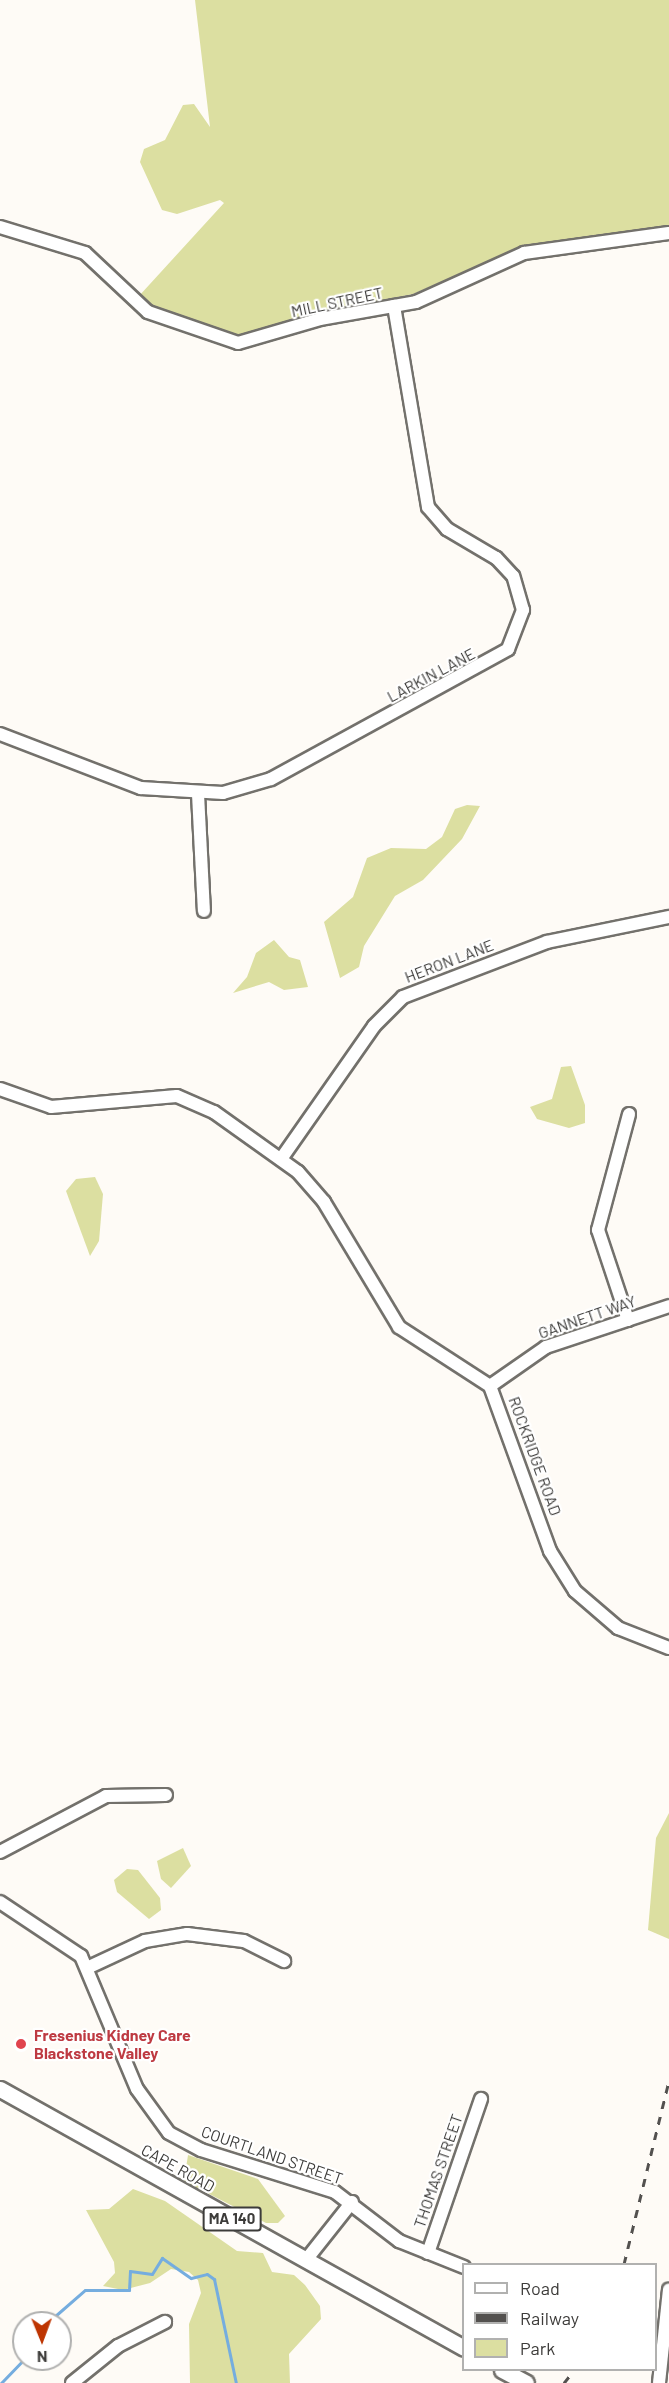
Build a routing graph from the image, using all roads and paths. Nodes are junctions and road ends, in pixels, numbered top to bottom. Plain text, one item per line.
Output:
1 (0, 227) edge
2 (669, 232) edge
3 (394, 306) junction
4 (0, 734) edge
5 (198, 794) junction
6 (204, 911) dead end
7 (669, 917) edge
8 (0, 1089) edge
9 (629, 1114) dead end
10 (282, 1158) junction
11 (669, 1306) edge
12 (628, 1320) junction
13 (490, 1386) junction
14 (669, 1648) edge
15 (166, 1795) dead end
16 (0, 1852) edge
17 (0, 1902) edge
18 (284, 1961) dead end
19 (87, 1968) junction
20 (0, 2089) edge
21 (481, 2099) dead end
22 (352, 2202) junction
23 (428, 2253) junction
24 (306, 2260) junction
25 (462, 2266) edge
26 (669, 2290) edge
27 (165, 2322) dead end
28 (462, 2347) edge
29 (665, 2370) edge
30 (504, 2371) edge
31 (72, 2383) edge
32 (526, 2383) edge
33 (659, 2383) edge

1 - 3 street, MILL STREET
2 - 3 street, MILL STREET
3 - 5 street, LARKIN LANE
4 - 5 street, LARKIN LANE
5 - 6 street
7 - 10 street, HERON LANE
8 - 10 street, ROCKRIDGE ROAD
9 - 12 street
10 - 13 street, ROCKRIDGE ROAD
11 - 12 street, GANNETT WAY
12 - 13 street, GANNETT WAY
13 - 14 street, ROCKRIDGE ROAD
15 - 16 street
17 - 19 street, COURTLAND STREET
18 - 19 street
19 - 22 street, COURTLAND STREET
20 - 24 main road, CAPE ROAD / MA 140
21 - 23 street, THOMAS STREET
22 - 23 street, COURTLAND STREET
22 - 24 street
23 - 25 street, COURTLAND STREET
24 - 28 main road, CAPE ROAD / MA 140
26 - 29 street
27 - 31 street
29 - 33 street
30 - 32 main road

